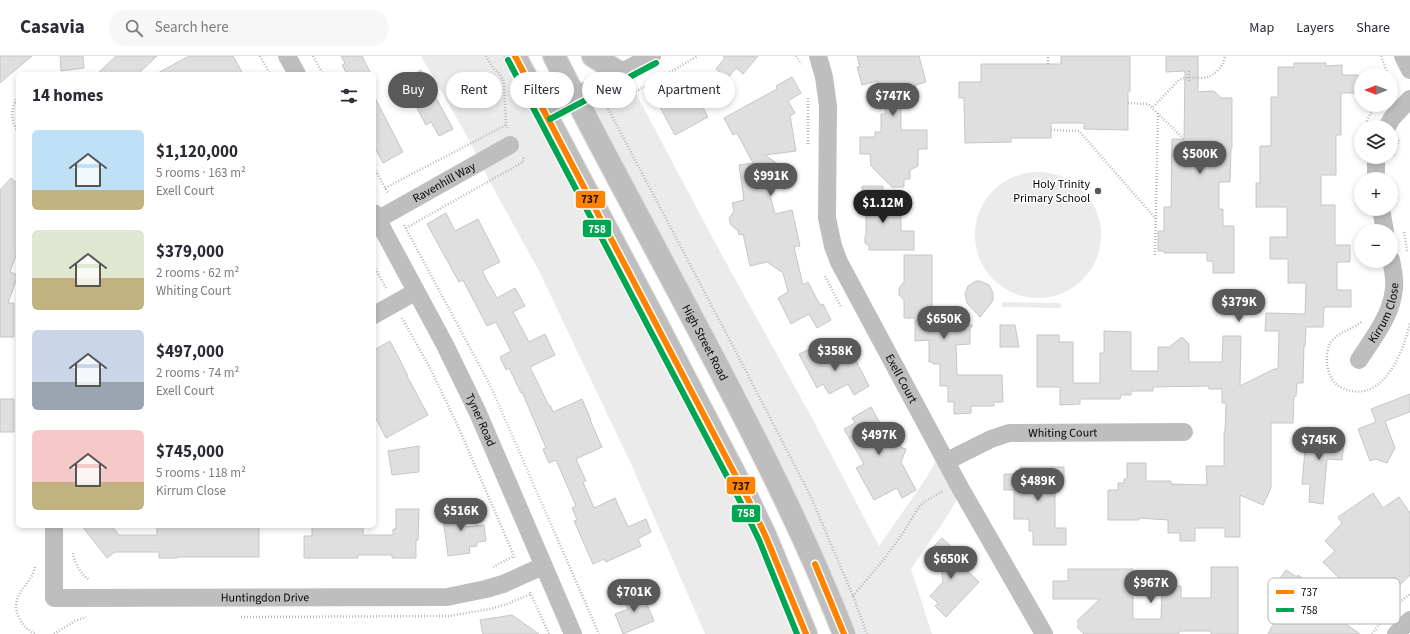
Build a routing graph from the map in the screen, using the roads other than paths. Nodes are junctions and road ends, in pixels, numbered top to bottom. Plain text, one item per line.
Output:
1 (287, 56) edge
2 (515, 56) edge
3 (554, 56) edge
4 (593, 56) edge
5 (652, 56) edge
6 (818, 56) edge
7 (1403, 56) edge
8 (1410, 70) edge
9 (296, 72) edge
10 (618, 72) edge
11 (622, 72) edge
12 (582, 93) edge
13 (575, 97) junction
14 (1410, 99) edge
15 (546, 112) junction
16 (1392, 120) edge
17 (514, 142) road end
18 (376, 217) edge
19 (1392, 268) edge
20 (415, 292) junction
21 (376, 314) edge
22 (1359, 360) dead end
23 (1184, 432) dead end
24 (947, 461) junction
25 (54, 528) edge
26 (543, 566) junction
27 (1410, 620) edge
28 (573, 634) edge
29 (806, 634) edge
30 (844, 634) edge
31 (1044, 634) edge
32 (1396, 634) edge

1 - 9 street
2 - 15 main road
3 - 13 main road, High Street Road
4 - 10 main road
5 - 11 street
6 - 24 street, Exell Court
7 - 8 street
12 - 13 street
13 - 15 street
13 - 30 main road, High Street Road
14 - 16 street
15 - 29 main road
17 - 18 street, Ravenhill Way
18 - 20 street, Tyner Road
19 - 22 street, Kirrum Close
20 - 21 street
20 - 26 street, Tyner Road
23 - 24 street, Whiting Court
24 - 31 street, Exell Court
25 - 26 street, Huntingdon Drive
26 - 28 street, Tyner Road
27 - 32 street

